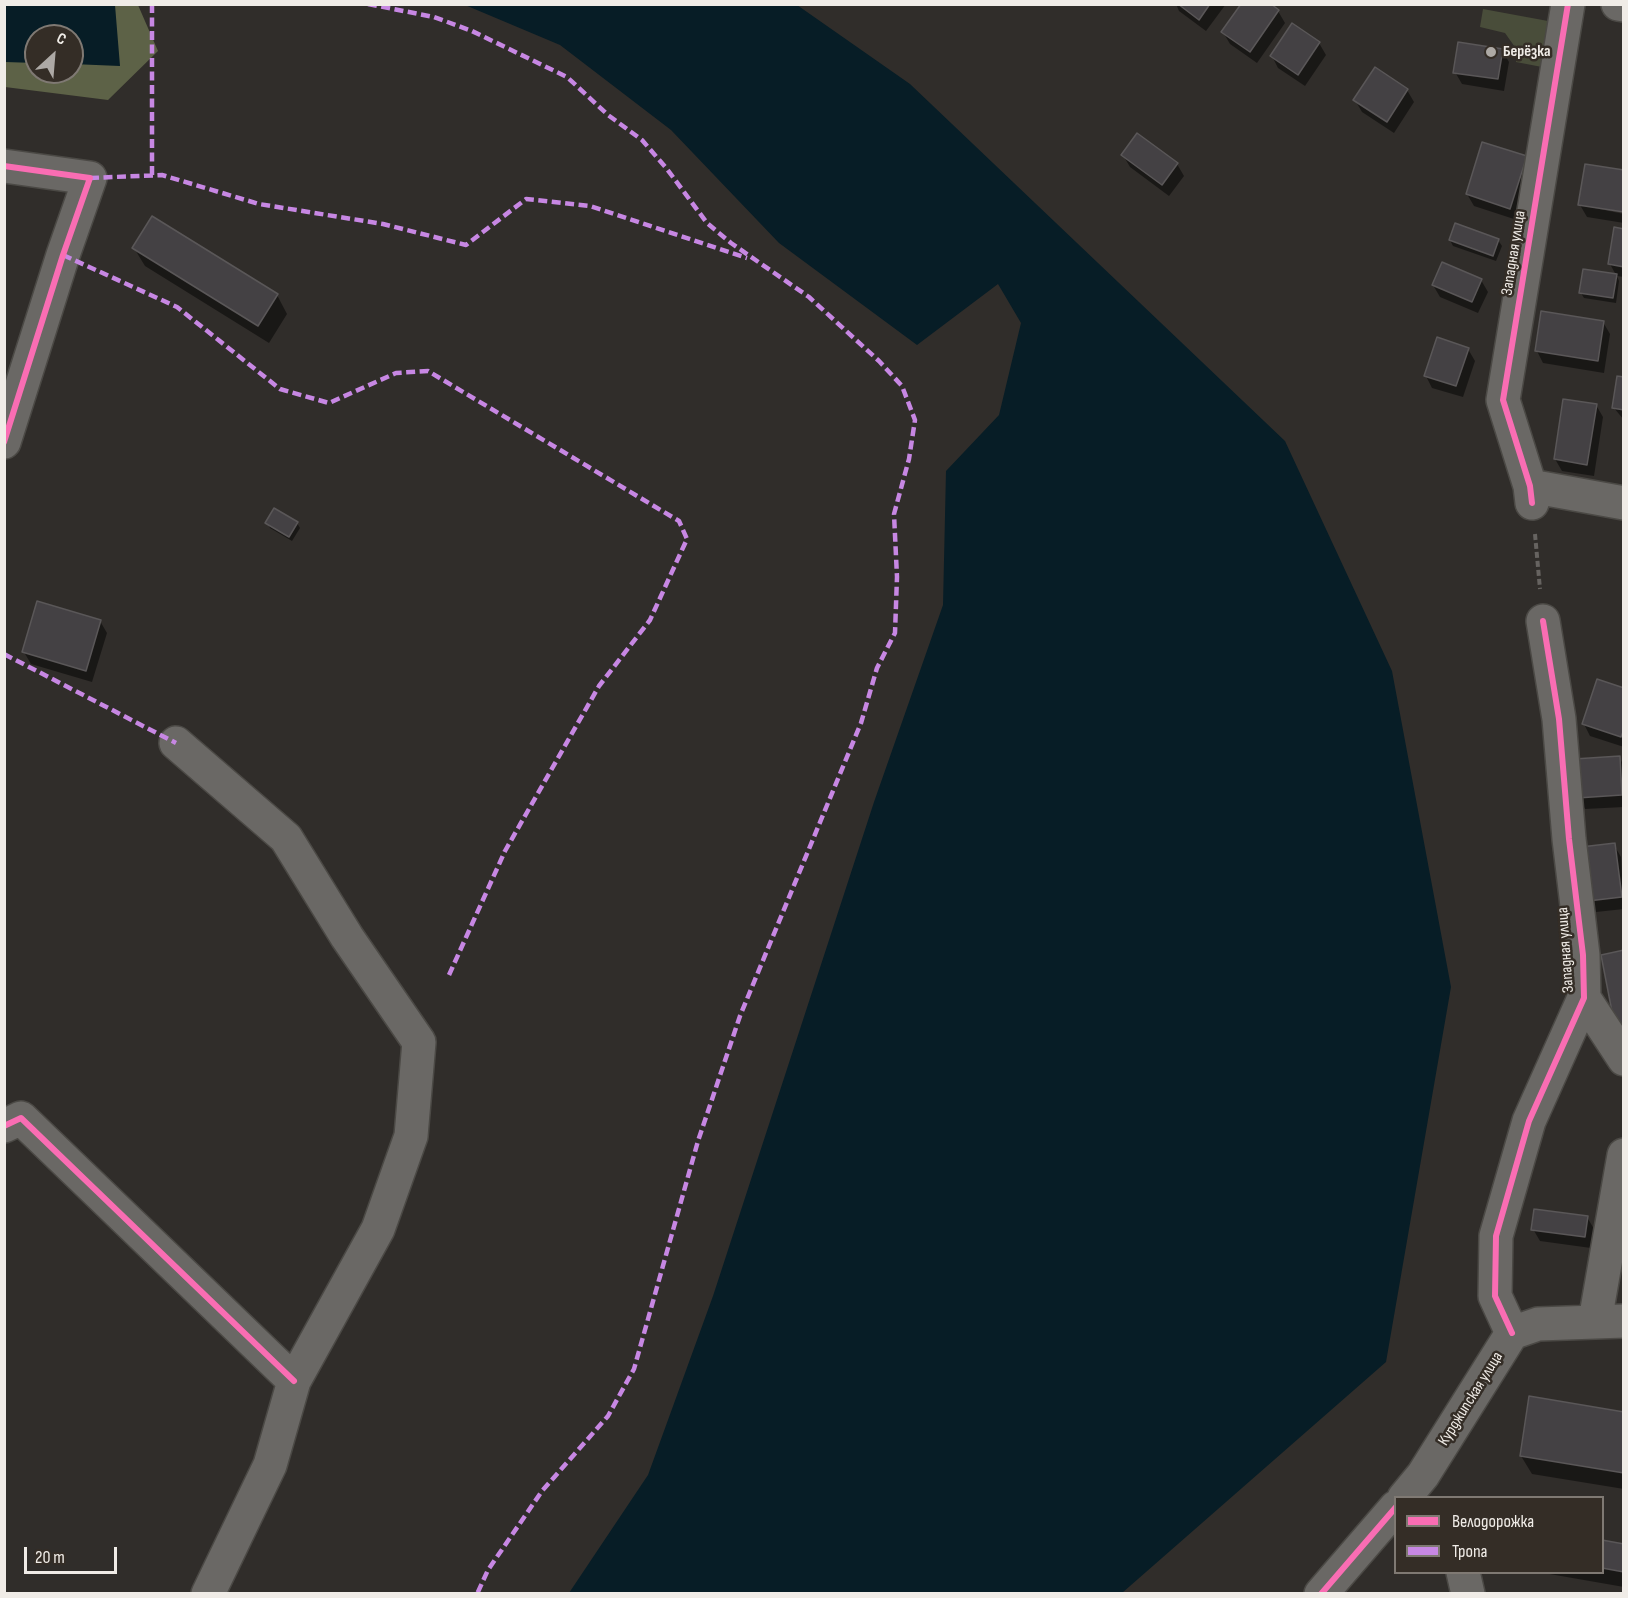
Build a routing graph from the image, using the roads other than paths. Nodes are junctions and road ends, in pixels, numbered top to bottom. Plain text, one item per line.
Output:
1 (1568, 4) edge
2 (1618, 4) edge
3 (1623, 6) edge
4 (4, 166) edge
5 (4, 442) edge
6 (1623, 503) edge
7 (1543, 621) road end
8 (176, 743) dead end
9 (1584, 998) junction
10 (1623, 1059) edge
11 (10, 1115) edge
12 (1623, 1155) edge
13 (1609, 1321) edge
14 (1512, 1333) junction
15 (294, 1381) junction
16 (1420, 1490) edge
17 (1394, 1508) edge
18 (1463, 1574) edge
19 (208, 1593) edge
20 (1321, 1593) edge
21 (1468, 1593) edge

1 - 6 street, Западная улица
2 - 3 street
4 - 5 street
7 - 9 street, Западная улица
8 - 15 street
9 - 10 street
9 - 14 street, Западная улица
11 - 15 street
12 - 13 street
13 - 14 street, Курджипская улица
14 - 16 street, Курджипская улица
15 - 19 street
17 - 20 street
18 - 21 street

